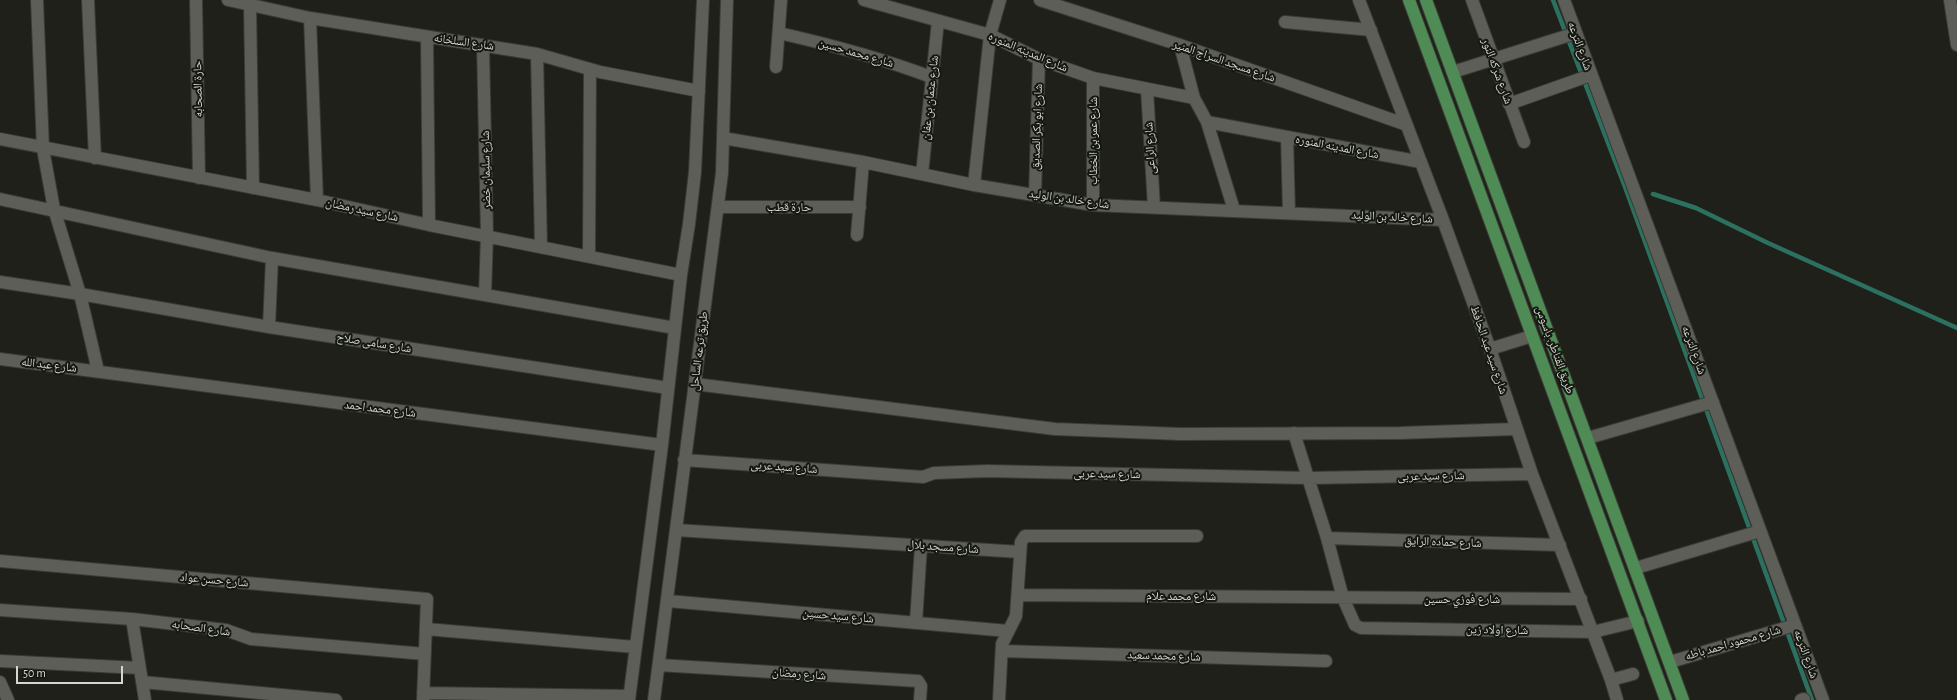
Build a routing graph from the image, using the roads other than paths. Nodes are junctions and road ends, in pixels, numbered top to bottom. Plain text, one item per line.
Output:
1 (37, 0) edge
2 (88, 0) edge
3 (196, 0) edge
4 (228, 0) edge
5 (703, 0) edge
6 (727, 0) edge
7 (781, 0) edge
8 (864, 0) edge
9 (1000, 0) edge
10 (1040, 0) edge
11 (1359, 0) edge
12 (1409, 0) edge
13 (1426, 0) edge
14 (1472, 0) edge
15 (1564, 0) edge
16 (1950, 0) edge
17 (250, 6) junction
18 (310, 18) junction
19 (938, 21) junction
20 (1285, 22) dead end
21 (1371, 30) junction
22 (1576, 32) junction
23 (779, 34) junction
24 (990, 35) junction
25 (427, 37) junction
26 (483, 45) junction
27 (1180, 45) junction
28 (1957, 45) edge
29 (537, 54) junction
30 (1039, 59) junction
31 (1492, 59) junction
32 (776, 67) dead end
33 (590, 69) junction
34 (1452, 72) junction
35 (1591, 75) junction
36 (931, 77) junction
37 (1093, 78) junction
38 (1147, 89) junction
39 (699, 91) junction
40 (1194, 98) junction
41 (1509, 104) junction
42 (1207, 122) junction
43 (1407, 125) junction
44 (1287, 137) junction
45 (723, 138) junction
46 (0, 139) edge
47 (1524, 142) dead end
48 (43, 149) junction
49 (95, 158) junction
50 (863, 162) junction
51 (1421, 162) junction
52 (922, 174) junction
53 (200, 178) junction
54 (974, 185) junction
55 (253, 188) junction
56 (1035, 195) junction
57 (0, 198) edge
58 (317, 200) junction
59 (1093, 205) junction
60 (718, 207) junction
61 (860, 207) junction
62 (1154, 207) junction
63 (54, 209) junction
64 (1234, 210) junction
65 (1289, 213) junction
66 (1443, 220) junction
67 (429, 225) junction
68 (487, 235) junction
69 (857, 235) dead end
70 (541, 247) junction
71 (589, 256) junction
72 (272, 258) junction
73 (681, 275) junction
74 (0, 282) edge
75 (80, 294) junction
76 (485, 295) junction
77 (269, 327) junction
78 (675, 328) junction
79 (1532, 336) junction
80 (1490, 349) junction
81 (0, 359) edge
82 (98, 371) junction
83 (695, 384) junction
84 (668, 388) junction
85 (1712, 402) junction
86 (1515, 429) junction
87 (1294, 433) junction
88 (1588, 438) junction
89 (662, 445) junction
90 (684, 460) junction
91 (1532, 474) junction
92 (1308, 478) junction
93 (676, 530) junction
94 (1760, 531) junction
95 (1197, 536) dead end
96 (1327, 538) junction
97 (1560, 545) junction
98 (921, 546) junction
99 (1020, 552) junction
100 (0, 561) edge
101 (1636, 568) junction
102 (1018, 595) junction
103 (1343, 598) junction
104 (1581, 599) junction
105 (668, 601) junction
106 (0, 610) edge
107 (132, 619) junction
108 (1638, 621) junction
109 (916, 622) junction
110 (1795, 625) junction
111 (426, 629) junction
112 (1008, 631) junction
113 (1593, 632) junction
114 (635, 647) junction
115 (1002, 651) junction
116 (425, 654) junction
117 (0, 661) edge
118 (1326, 661) dead end
119 (1670, 662) junction
120 (659, 665) junction
121 (140, 668) junction
122 (1633, 674) dead end
123 (1611, 680) junction
124 (0, 682) edge
125 (142, 682) junction
126 (423, 697) edge
127 (539, 697) edge
128 (629, 698) edge
129 (8, 700) edge
130 (145, 700) edge
131 (336, 700) edge
132 (654, 700) edge
133 (920, 700) edge
134 (999, 700) edge
135 (1617, 700) edge
136 (1666, 700) edge
137 (1683, 700) edge
138 (1823, 700) edge

1 - 48 street
2 - 49 street
3 - 53 street, حارة الصحابه
4 - 17 street, شارع السلخانه
5 - 39 street
6 - 45 street, طريق ترعه الساحل
7 - 23 street
8 - 19 street, شارع المدينه المنوره
9 - 24 street
10 - 27 street, شارع مسجد السراج المنير
11 - 21 street, شارع سيد عبد الحافظ
12 - 79 main road, طريق القناطر, باسوس
13 - 34 main road, طريق القناطر, باسوس
14 - 31 street, شارع شركه النور
15 - 22 street, شارع الترعه
16 - 28 street
17 - 18 street, شارع السلخانه
17 - 55 street
18 - 25 street, شارع السلخانه
18 - 58 street
19 - 24 street, شارع المدينه المنوره
19 - 36 street, شارع عثمان بن عفان
20 - 21 street
21 - 43 street, شارع سيد عبد الحافظ
22 - 31 street
22 - 35 street, شارع الترعه
23 - 32 street
23 - 36 street, شارع محمد حسين
24 - 30 street, شارع المدينه المنوره
24 - 54 street
25 - 26 street, شارع السلخانه
25 - 67 street
26 - 29 street, شارع السلخانه
26 - 68 street, شارع سليمان خضر
27 - 40 street
27 - 43 street, شارع مسجد السراج المنير
29 - 33 street, شارع السلخانه
29 - 70 street
30 - 37 street, شارع المدينه المنوره
30 - 56 street, شارع ابو بكر الصديق
31 - 34 street
31 - 41 street, شارع شركه النور
33 - 39 street, شارع السلخانه
33 - 71 street
34 - 88 main road, طريق القناطر, باسوس
35 - 41 street
35 - 85 street, شارع الترعه
36 - 52 street, شارع عثمان بن عفان
37 - 38 street, شارع المدينه المنوره
37 - 59 street, شارع عمر بن الخطاب
38 - 40 street, شارع المدينه المنوره
38 - 62 street, شارع الراعى
39 - 73 street
40 - 42 street
41 - 47 street, شارع شركه النور
42 - 44 street, شارع المدينه المنوره
42 - 64 street
43 - 51 street, شارع سيد عبد الحافظ
44 - 51 street, شارع المدينه المنوره
44 - 65 street
45 - 50 street, شارع خالد بن الوليد
45 - 60 street, طريق ترعه الساحل
46 - 48 street, شارع سيد رمضان
48 - 49 street, شارع سيد رمضان
48 - 63 street
49 - 53 street, شارع سيد رمضان
50 - 52 street, شارع خالد بن الوليد
50 - 61 street
51 - 66 street, شارع سيد عبد الحافظ
52 - 54 street, شارع خالد بن الوليد
53 - 55 street, شارع سيد رمضان
54 - 56 street, شارع خالد بن الوليد
55 - 58 street, شارع سيد رمضان
56 - 59 street, شارع خالد بن الوليد
57 - 63 street
58 - 67 street, شارع سيد رمضان
59 - 62 street, شارع خالد بن الوليد
60 - 61 street, حارة قطب
60 - 83 street, طريق ترعه الساحل
61 - 69 street
62 - 64 street, شارع خالد بن الوليد
63 - 72 street
63 - 75 street
64 - 65 street, شارع خالد بن الوليد
65 - 66 street, شارع خالد بن الوليد
66 - 80 street, شارع سيد عبد الحافظ
67 - 68 street, شارع سيد رمضان
68 - 70 street, شارع سيد رمضان
68 - 76 street, شارع سليمان خضر
70 - 71 street, شارع سيد رمضان
71 - 73 street, شارع سيد رمضان
72 - 76 street
72 - 77 street
73 - 78 street
74 - 75 street, شارع سامى صلاح
75 - 77 street, شارع سامى صلاح
75 - 82 street
76 - 78 street
77 - 84 street, شارع سامى صلاح
78 - 84 street
79 - 80 street
79 - 108 main road, طريق القناطر, باسوس
80 - 86 street, شارع سيد عبد الحافظ
81 - 82 street, شارع عبد الله
82 - 89 street, شارع محمد احمد
83 - 87 street
83 - 90 street, طريق ترعه الساحل
84 - 89 street
85 - 88 street
85 - 94 street, شارع الترعه
86 - 87 street
86 - 91 street, شارع سيد عبد الحافظ
87 - 92 street
88 - 101 main road, طريق القناطر, باسوس
89 - 114 street
90 - 92 street, شارع سيد عربى
90 - 93 street, طريق ترعه الساحل
91 - 92 street, شارع سيد عربى
91 - 97 street, شارع سيد عبد الحافظ
92 - 96 street
93 - 98 street, شارع مسجد بلال
93 - 105 street, طريق ترعه الساحل
94 - 101 street
94 - 110 street, شارع الترعه
95 - 99 street
96 - 97 street, شارع حماده الرايق
96 - 103 street
97 - 104 street, شارع سيد عبد الحافظ
98 - 99 street, شارع مسجد بلال
98 - 109 street
99 - 102 street
100 - 111 street, شارع حسن عواد
101 - 119 main road, طريق القناطر, باسوس
102 - 103 street, شارع محمد علام
102 - 112 street
103 - 104 street, شارع فوزي حسين
103 - 113 street, شارع اولاد زين
104 - 113 street, شارع سيد عبد الحافظ
105 - 109 street, شارع سيد حسين
105 - 120 street, طريق ترعه الساحل
106 - 107 street, شارع الصحابه
107 - 116 street, شارع الصحابه
107 - 121 street
108 - 113 street, شارع اولاد زين
108 - 136 main road, طريق القناطر, باسوس
109 - 112 street, شارع سيد حسين
110 - 119 street, شارع محمود احمد باطه
110 - 138 street, شارع الترعه
111 - 114 street
111 - 116 street
112 - 115 street
113 - 123 street, شارع سيد عبد الحافظ
114 - 128 street
115 - 118 street, شارع محمد سعيد
115 - 134 street
116 - 126 street
117 - 121 street
119 - 137 main road, طريق القناطر, باسوس
120 - 132 street, طريق ترعه الساحل
120 - 133 street, شارع رمضان
121 - 125 street
122 - 123 street
123 - 135 street, شارع سيد عبد الحافظ
124 - 129 street
125 - 130 street
125 - 131 street
126 - 127 street
127 - 128 street

